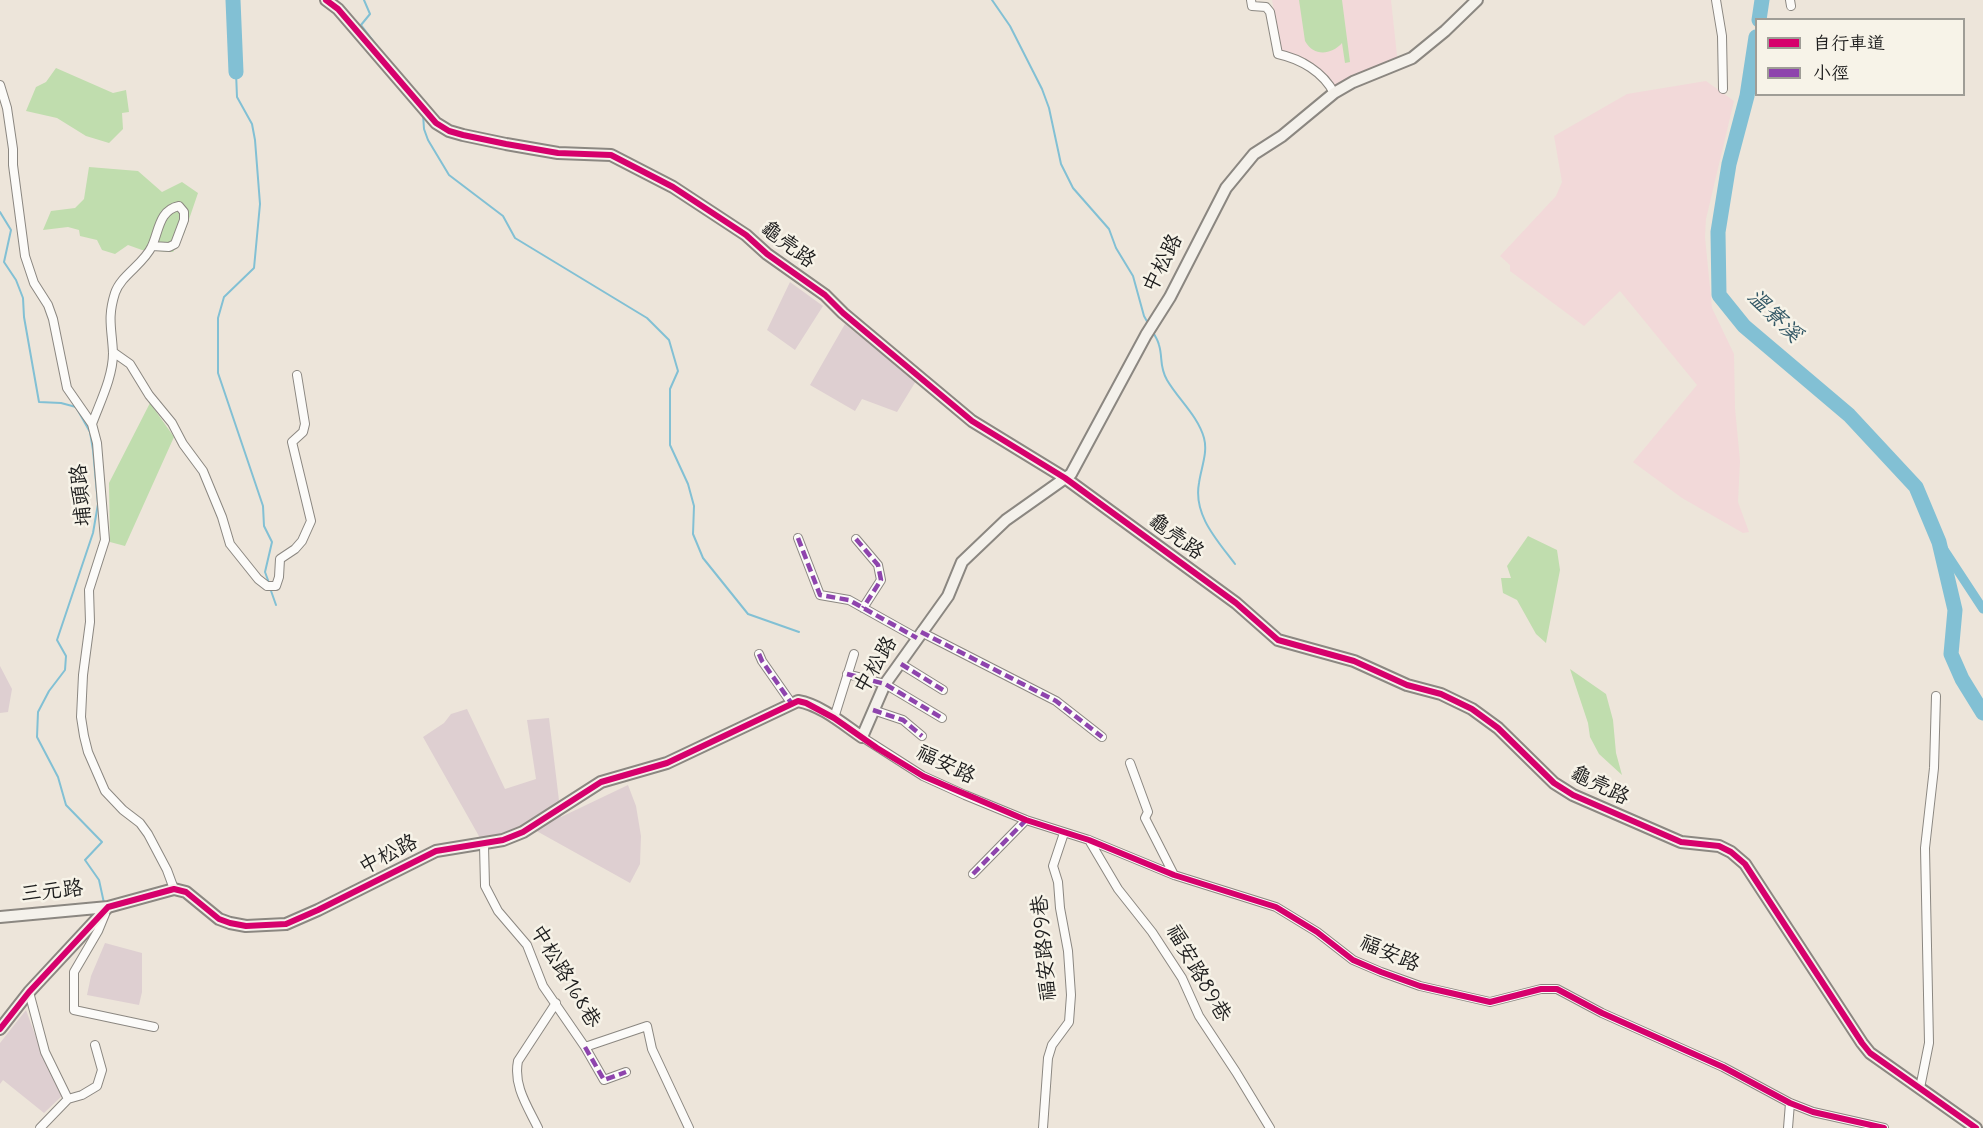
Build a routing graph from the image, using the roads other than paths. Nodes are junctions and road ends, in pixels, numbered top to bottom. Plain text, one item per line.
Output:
1 (326, 0) edge
2 (1251, 0) edge
3 (1477, 0) edge
4 (1716, 0) edge
5 (0, 85) edge
6 (1723, 89) dead end
7 (1334, 93) junction
8 (152, 246) junction
9 (113, 352) junction
10 (297, 375) dead end
11 (92, 424) junction
12 (1065, 478) junction
13 (798, 538) dead end
14 (856, 539) dead end
15 (863, 608) junction
16 (919, 635) junction
17 (759, 654) dead end
18 (854, 654) dead end
19 (901, 664) junction
20 (847, 674) junction
21 (885, 684) junction
22 (943, 690) dead end
23 (1936, 696) dead end
24 (792, 704) junction
25 (873, 710) junction
26 (834, 718) junction
27 (942, 718) dead end
28 (922, 736) dead end
29 (862, 737) junction
30 (1101, 737) dead end
31 (1130, 763) dead end
32 (1026, 820) junction
33 (1064, 833) junction
34 (1089, 840) junction
35 (484, 845) junction
36 (974, 874) dead end
37 (1174, 875) junction
38 (174, 889) junction
39 (108, 907) junction
40 (0, 917) edge
41 (29, 992) junction
42 (556, 1003) junction
43 (154, 1027) dead end
44 (0, 1029) edge
45 (95, 1045) dead end
46 (585, 1047) junction
47 (626, 1072) dead end
48 (1920, 1088) junction
49 (68, 1099) junction
50 (1790, 1103) junction
51 (40, 1128) edge
52 (538, 1128) edge
53 (689, 1128) edge
54 (1043, 1128) edge
55 (1270, 1128) edge
56 (1788, 1128) edge
57 (1884, 1128) edge
58 (1976, 1128) edge

1 - 12 street, 龜壳路
2 - 7 street
3 - 7 street, 中松路
4 - 6 street
5 - 11 street, 埔頭路
7 - 12 street, 中松路
8 - 8 street
8 - 9 street
9 - 10 street
9 - 11 street
11 - 38 street, 埔頭路
12 - 16 street, 中松路
12 - 48 street, 龜壳路
13 - 15 street
14 - 15 street
15 - 16 street
16 - 19 street, 中松路
16 - 30 street
17 - 24 street
18 - 20 street
19 - 21 street, 中松路
19 - 22 street
20 - 21 street
20 - 26 street
21 - 25 street, 中松路
21 - 27 street
23 - 48 street
24 - 26 street
24 - 35 street, 中松路
25 - 28 street
25 - 29 street, 中松路
26 - 29 street
29 - 32 street, 福安路
31 - 37 street
32 - 33 street, 福安路
32 - 36 street
33 - 34 street, 福安路
33 - 54 street, 福安路99巷
34 - 37 street, 福安路
34 - 55 street, 福安路89巷
35 - 38 street, 中松路
35 - 42 street, 中松路168巷
37 - 50 street, 福安路
38 - 39 street
39 - 40 street, 三元路
39 - 41 street
39 - 43 street
41 - 44 street
41 - 49 street
42 - 46 street, 中松路168巷
42 - 52 street
45 - 49 street
46 - 47 street
46 - 53 street, 中松路168巷
48 - 58 street, 龜壳路
49 - 51 street
50 - 56 street
50 - 57 street, 福安路

